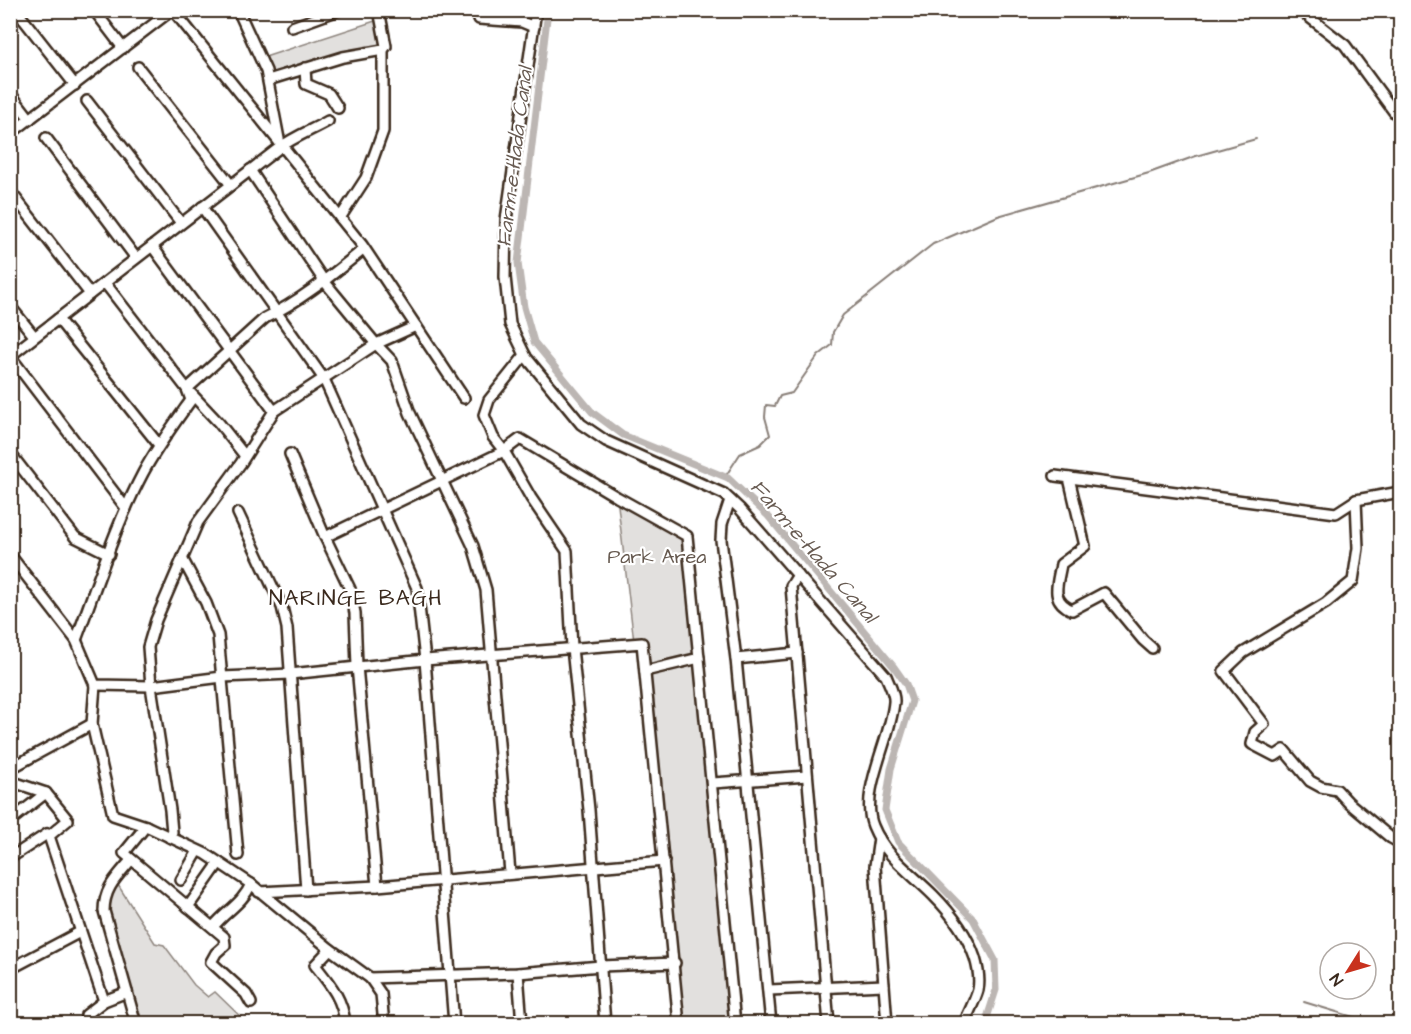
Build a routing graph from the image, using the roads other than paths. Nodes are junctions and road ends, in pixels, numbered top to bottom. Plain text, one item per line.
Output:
1 (16, 10) edge
2 (94, 10) edge
3 (172, 10) edge
4 (339, 10) edge
5 (379, 10) edge
6 (536, 10) edge
7 (1300, 10) edge
8 (242, 11) edge
9 (479, 19) dead end
10 (292, 27) dead end
11 (534, 27) junction
12 (123, 48) junction
13 (383, 50) junction
14 (138, 67) dead end
15 (305, 68) junction
16 (268, 80) junction
17 (75, 85) junction
18 (10, 93) edge
19 (87, 101) dead end
20 (338, 108) dead end
21 (1401, 111) edge
22 (30, 119) junction
23 (328, 121) dead end
24 (10, 134) edge
25 (46, 138) dead end
26 (281, 146) junction
27 (250, 170) junction
28 (231, 185) junction
29 (10, 192) edge
30 (202, 207) junction
31 (340, 218) junction
32 (181, 223) junction
33 (152, 246) junction
34 (364, 249) junction
35 (136, 258) junction
36 (324, 281) junction
37 (105, 282) junction
38 (90, 294) junction
39 (10, 306) edge
40 (278, 312) junction
41 (58, 319) junction
42 (416, 326) junction
43 (34, 336) junction
44 (376, 344) junction
45 (231, 350) junction
46 (525, 355) junction
47 (10, 356) edge
48 (324, 379) junction
49 (187, 388) junction
50 (464, 398) dead end
51 (274, 411) junction
52 (159, 445) junction
53 (504, 451) junction
54 (10, 453) edge
55 (290, 454) dead end
56 (245, 456) junction
57 (1055, 476) dead end
58 (1069, 478) junction
59 (443, 481) junction
60 (1401, 492) edge
61 (730, 500) junction
62 (1356, 500) junction
63 (126, 508) junction
64 (382, 511) junction
65 (238, 513) dead end
66 (325, 537) junction
67 (109, 554) junction
68 (10, 555) edge
69 (183, 560) junction
70 (798, 575) junction
71 (76, 640) junction
72 (572, 648) junction
73 (1152, 648) dead end
74 (796, 653) junction
75 (492, 655) junction
76 (699, 658) junction
77 (736, 659) junction
78 (425, 660) junction
79 (357, 666) junction
80 (645, 670) junction
81 (290, 674) junction
82 (222, 677) junction
83 (95, 685) junction
84 (151, 686) junction
85 (92, 724) junction
86 (11, 766) edge
87 (807, 776) junction
88 (748, 780) junction
89 (10, 781) edge
90 (712, 783) junction
91 (46, 793) junction
92 (10, 821) edge
93 (146, 826) junction
94 (49, 836) junction
95 (169, 837) junction
96 (879, 837) junction
97 (1401, 843) edge
98 (198, 851) junction
99 (238, 855) dead end
100 (10, 858) edge
101 (131, 860) junction
102 (664, 861) junction
103 (219, 863) junction
104 (594, 867) junction
105 (510, 873) junction
106 (444, 879) junction
107 (181, 880) dead end
108 (251, 884) junction
109 (377, 886) junction
110 (306, 890) junction
111 (259, 892) junction
112 (188, 908) junction
113 (213, 927) junction
114 (81, 932) junction
115 (330, 949) junction
116 (675, 963) junction
117 (601, 966) junction
118 (10, 969) edge
119 (518, 973) junction
120 (450, 975) junction
121 (370, 978) junction
122 (884, 985) junction
123 (826, 988) junction
124 (769, 990) junction
125 (127, 992) junction
126 (104, 1001) junction
127 (251, 1003) dead end
128 (85, 1023) edge
129 (136, 1023) edge
130 (345, 1023) edge
131 (384, 1023) edge
132 (454, 1023) edge
133 (522, 1023) edge
134 (605, 1023) edge
135 (679, 1023) edge
136 (735, 1023) edge
137 (771, 1023) edge
138 (829, 1023) edge
139 (888, 1023) edge
140 (964, 1023) edge

1 - 17 street
2 - 12 street
3 - 12 street
3 - 26 street
4 - 10 street
5 - 13 street
6 - 11 street
7 - 21 street
8 - 16 street
9 - 11 street
11 - 46 street
12 - 17 street
13 - 15 street
13 - 31 street
14 - 28 street
15 - 16 street
15 - 20 street
16 - 26 street
17 - 22 street
18 - 22 street
19 - 32 street
22 - 24 street
23 - 26 street
25 - 35 street
26 - 27 street
26 - 31 street
27 - 28 street
27 - 36 street
28 - 30 street
29 - 38 street
30 - 32 street
30 - 40 street
31 - 34 street
32 - 33 street
33 - 35 street
33 - 45 street
34 - 36 street
34 - 42 street
35 - 37 street
36 - 40 street
36 - 44 street
37 - 38 street
37 - 49 street
38 - 41 street
39 - 43 street
40 - 45 street
40 - 48 street
41 - 43 street
41 - 52 street
42 - 44 street
42 - 50 street
43 - 47 street
44 - 48 street
44 - 59 street
45 - 49 street
45 - 51 street
46 - 53 street
46 - 61 street
47 - 63 street
48 - 51 street
48 - 64 street
49 - 52 street
49 - 56 street
51 - 56 street
52 - 63 street
53 - 59 street
53 - 72 street
53 - 76 street
54 - 67 street
55 - 66 street
56 - 69 street
57 - 58 street
58 - 62 street
58 - 73 street
59 - 64 street
59 - 75 street
60 - 62 street
61 - 70 street
61 - 77 street
62 - 97 street
63 - 67 street
64 - 66 street
64 - 78 street
65 - 81 street
66 - 79 street
67 - 71 street
68 - 71 street
69 - 82 street
69 - 84 street
70 - 74 street
70 - 96 street
71 - 83 street
72 - 75 street
72 - 80 street
72 - 104 street
74 - 77 street
74 - 87 street
75 - 78 street
75 - 105 street
76 - 80 street
76 - 90 street
77 - 88 street
78 - 79 street
78 - 106 street
79 - 81 street
79 - 109 street
80 - 102 street
81 - 82 street
81 - 110 street
82 - 84 street
82 - 99 street
83 - 84 street
83 - 85 street
84 - 95 street
85 - 86 street
85 - 93 street
87 - 88 street
87 - 123 street
88 - 90 street
88 - 124 street
89 - 91 street
90 - 136 street
91 - 92 street
91 - 94 street
93 - 95 street
93 - 101 street
94 - 100 street
94 - 114 street
95 - 98 street
96 - 122 street
96 - 140 street
98 - 103 street
98 - 107 street
101 - 112 street
101 - 125 street
102 - 104 street
102 - 116 street
103 - 108 street
103 - 112 street
104 - 105 street
104 - 117 street
105 - 106 street
106 - 109 street
106 - 120 street
108 - 111 street
108 - 113 street
109 - 110 street
110 - 111 street
111 - 115 street
112 - 113 street
113 - 127 street
114 - 118 street
114 - 126 street
115 - 121 street
115 - 130 street
116 - 117 street
116 - 135 street
117 - 119 street
117 - 134 street
119 - 120 street
119 - 133 street
120 - 121 street
120 - 132 street
121 - 131 street
122 - 123 street
122 - 139 street
123 - 124 street
123 - 138 street
124 - 137 street
125 - 126 street
125 - 129 street
126 - 128 street

